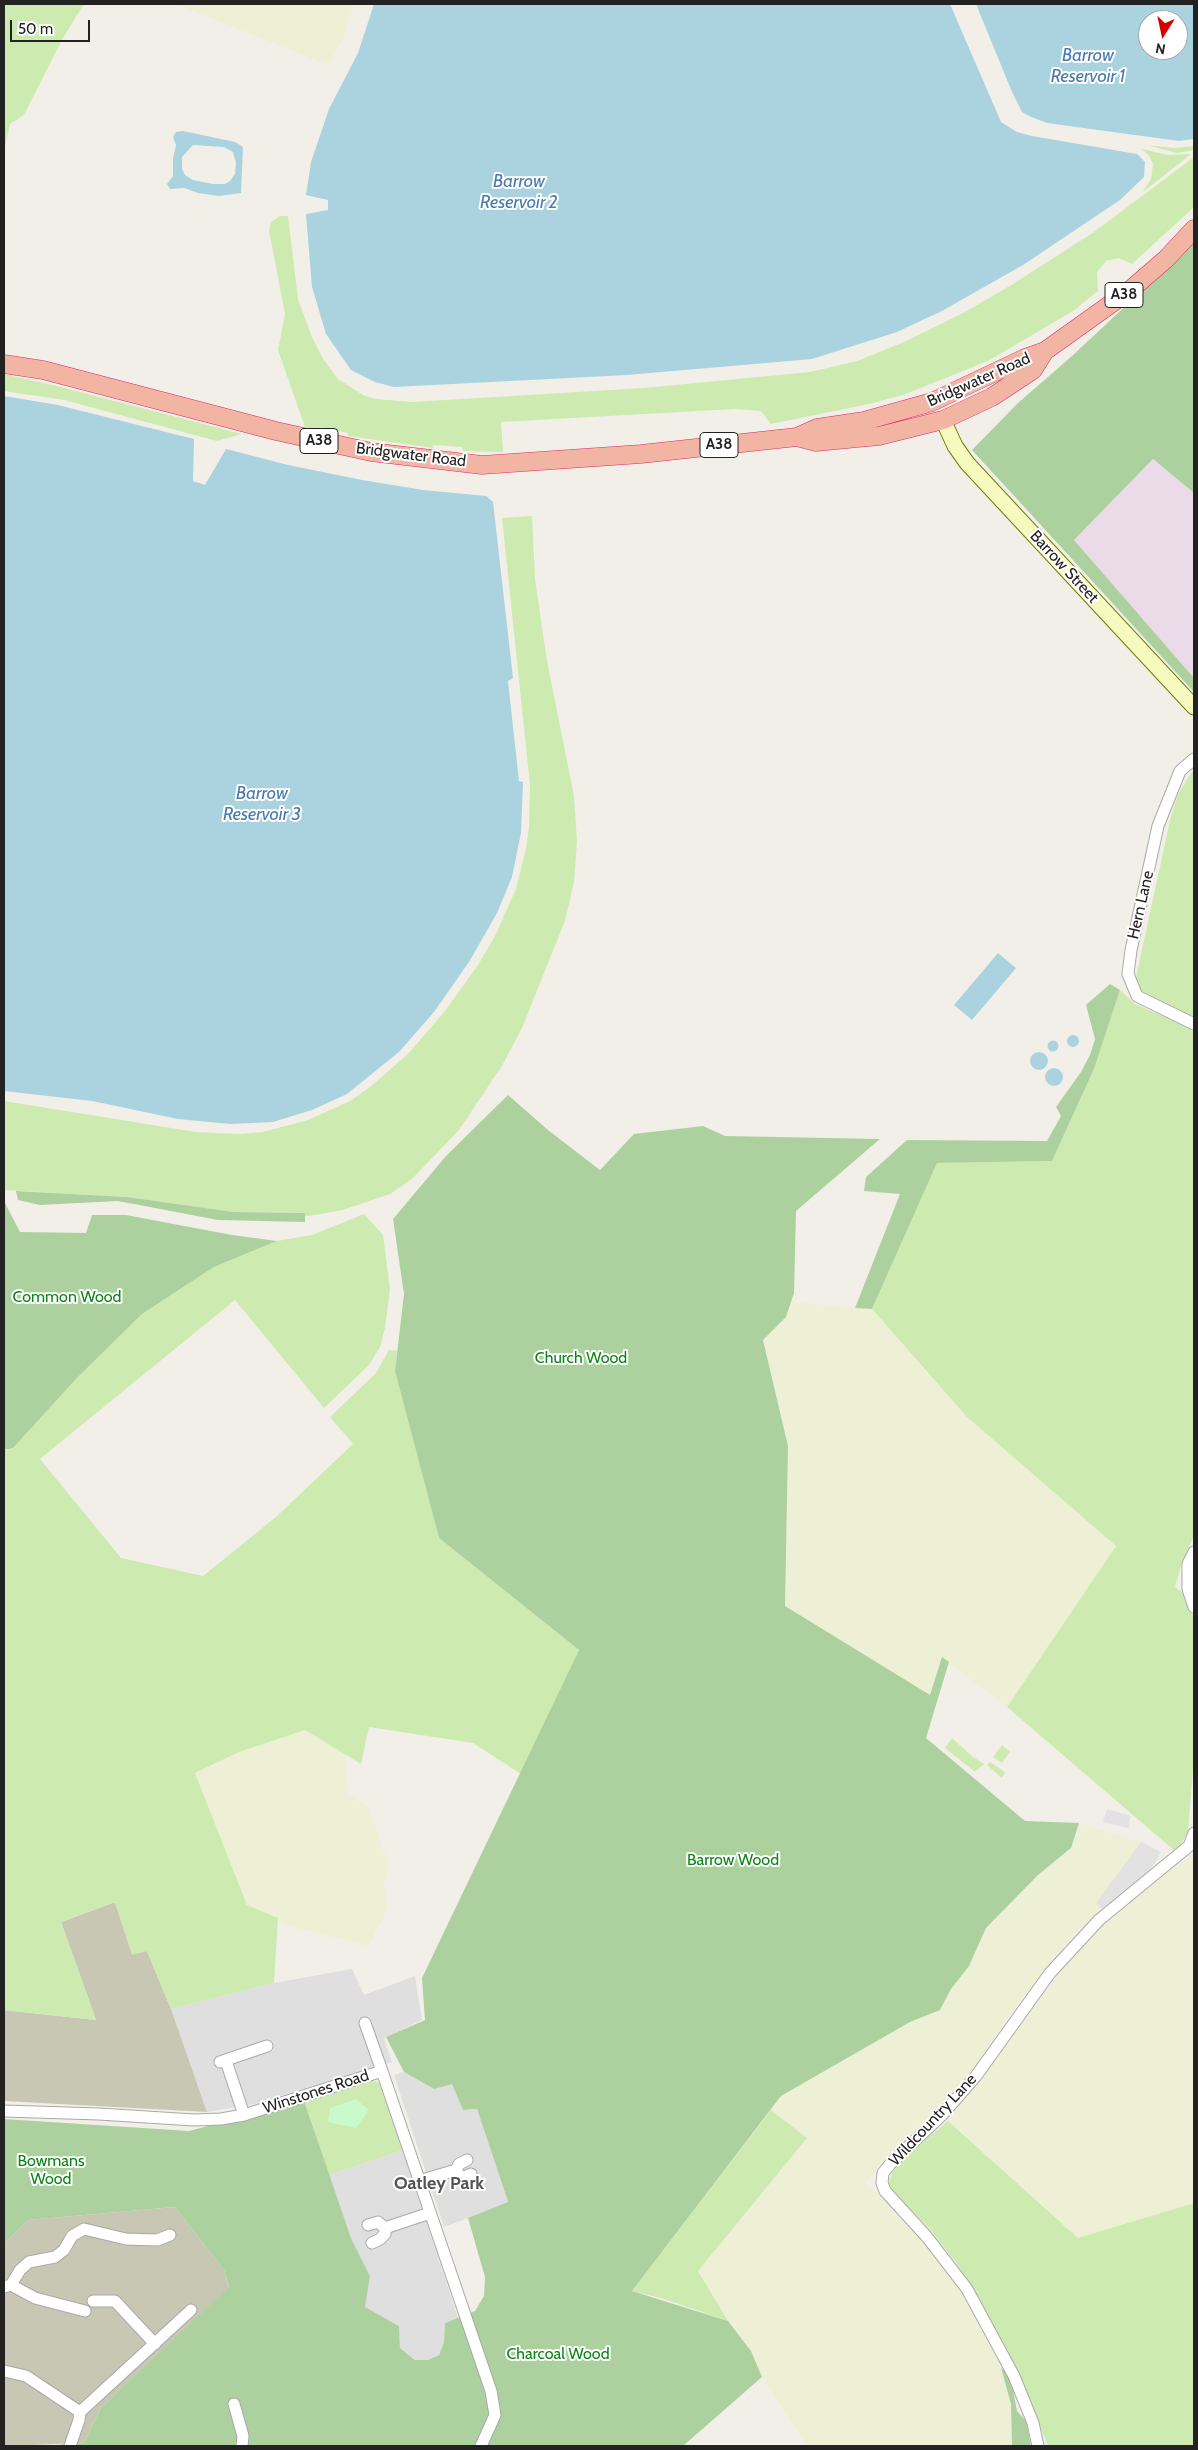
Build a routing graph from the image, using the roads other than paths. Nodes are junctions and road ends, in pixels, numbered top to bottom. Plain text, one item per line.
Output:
1 (1194, 229) edge
2 (1046, 350) junction
3 (1025, 358) junction
4 (4, 364) edge
5 (952, 395) junction
6 (892, 414) junction
7 (943, 420) junction
8 (797, 437) junction
9 (1194, 707) edge
10 (1194, 759) edge
11 (1194, 1024) edge
12 (1194, 1552) edge
13 (1194, 1607) edge
14 (1194, 1833) edge
15 (365, 2023) dead end
16 (267, 2046) dead end
17 (382, 2071) junction
18 (4, 2111) edge
19 (244, 2115) junction
20 (467, 2160) dead end
21 (456, 2170) junction
22 (471, 2174) dead end
23 (419, 2181) junction
24 (430, 2213) junction
25 (368, 2225) dead end
26 (385, 2228) junction
27 (170, 2235) dead end
28 (372, 2242) dead end
29 (8, 2286) edge
30 (93, 2302) dead end
31 (191, 2310) dead end
32 (85, 2311) dead end
33 (155, 2344) junction
34 (4, 2371) edge
35 (234, 2404) dead end
36 (80, 2412) junction
37 (70, 2446) edge
38 (242, 2446) edge
39 (481, 2446) edge
40 (1038, 2446) edge

1 - 2 highway, Bridgwater Road / A38
2 - 3 highway, Bridgwater Road / A38
2 - 7 highway, Bridgwater Road / A38
3 - 5 highway, Bridgwater Road / A38
3 - 6 highway
4 - 8 highway, Bridgwater Road / A38
5 - 6 highway, Bridgwater Road / A38
5 - 7 highway
6 - 7 highway
6 - 8 highway, Bridgwater Road / A38
7 - 8 highway, Bridgwater Road / A38
7 - 9 main road, Barrow Street
10 - 11 street, Hern Lane
12 - 13 street
14 - 40 street, Wildcountry Lane
15 - 17 street
16 - 19 street
17 - 19 street, Winstones Road
17 - 23 street, Winstones Road
18 - 19 street, Winstones Road
20 - 21 street
21 - 22 street
21 - 23 street
23 - 24 street, Winstones Road
24 - 26 street
24 - 39 street, Winstones Road
25 - 26 street
26 - 28 street
27 - 29 street
29 - 32 street
30 - 33 street
31 - 33 street
33 - 36 street
34 - 36 street
35 - 38 street
36 - 37 street

